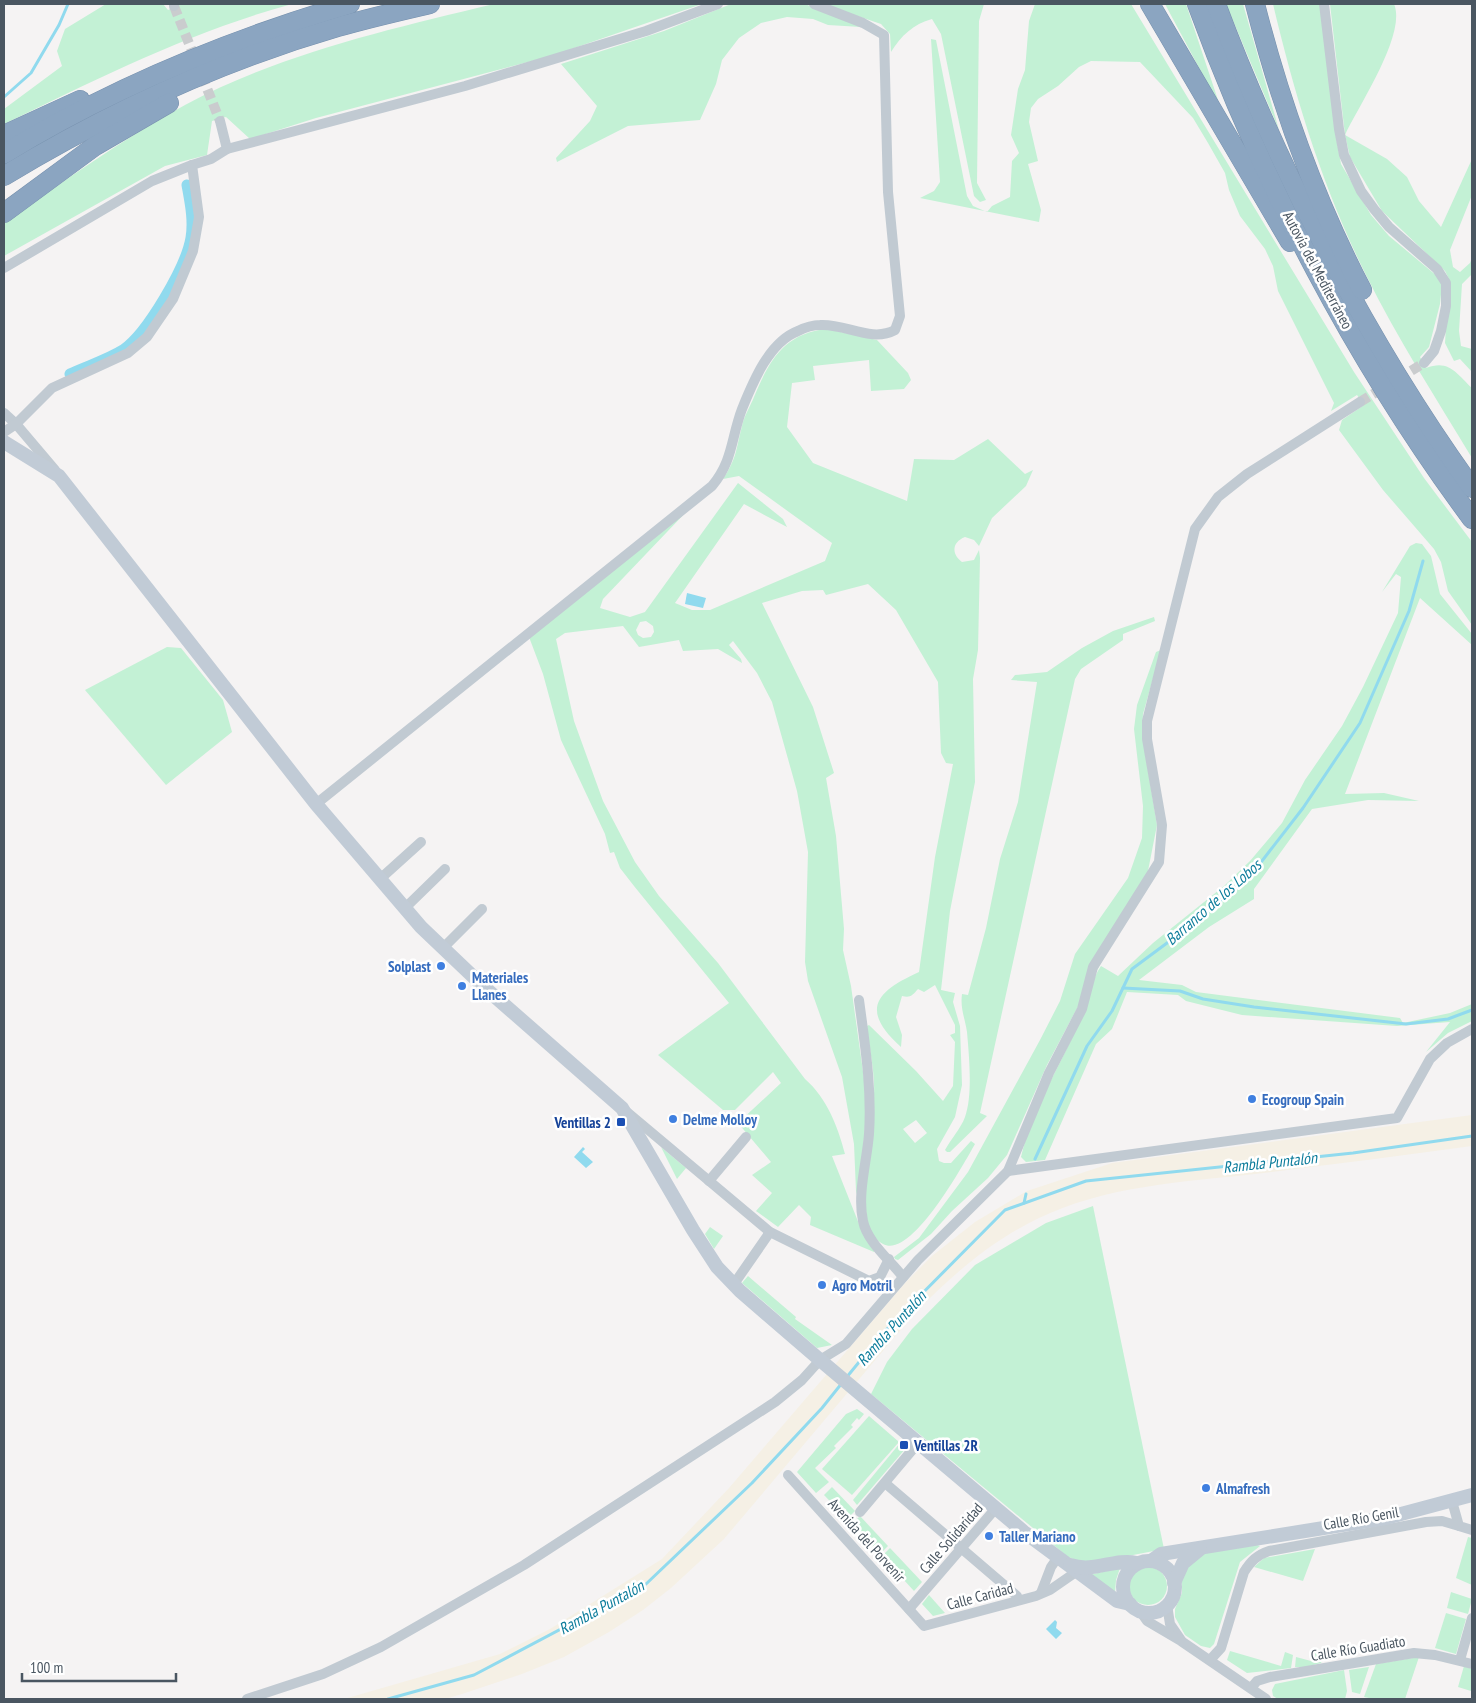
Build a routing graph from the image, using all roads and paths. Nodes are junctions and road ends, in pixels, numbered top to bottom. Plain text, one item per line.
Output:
1 (350, 4) edge
2 (430, 4) edge
3 (718, 4) edge
4 (814, 4) edge
5 (1150, 4) edge
6 (1197, 4) edge
7 (1216, 4) edge
8 (1255, 4) edge
9 (1324, 4) edge
10 (267, 50) junction
11 (174, 67) junction
12 (220, 121) tunnel mouth
13 (4, 135) edge
14 (227, 149) junction
15 (4, 154) edge
16 (192, 165) junction
17 (4, 176) edge
18 (4, 213) edge
19 (4, 268) edge
20 (1336, 307) junction
21 (1424, 363) tunnel mouth
22 (1409, 393) junction
23 (1360, 402) tunnel mouth
24 (4, 414) edge
25 (16, 424) junction
26 (4, 432) edge
27 (4, 442) edge
28 (59, 476) junction
29 (1472, 488) edge
30 (1472, 520) edge
31 (316, 804) junction
32 (421, 842) dead end
33 (445, 869) dead end
34 (380, 879) junction
35 (405, 908) junction
36 (482, 909) dead end
37 (443, 948) junction
38 (859, 1000) dead end
39 (1472, 1029) edge
40 (622, 1108) junction
41 (746, 1137) dead end
42 (1008, 1171) junction
43 (709, 1181) junction
44 (770, 1232) junction
45 (889, 1259) junction
46 (903, 1277) junction
47 (734, 1284) junction
48 (822, 1363) junction
49 (913, 1449) dead end
50 (788, 1475) dead end
51 (885, 1483) junction
52 (1472, 1495) edge
53 (1452, 1501) junction
54 (996, 1508) junction
55 (860, 1512) dead end
56 (1458, 1526) junction
57 (1472, 1530) edge
58 (1268, 1545) junction
59 (961, 1548) junction
60 (1200, 1549) junction
61 (1144, 1562) junction
62 (1068, 1565) junction
63 (1174, 1583) junction
64 (1039, 1595) junction
65 (1017, 1596) dead end
66 (1167, 1605) junction
67 (1135, 1608) junction
68 (909, 1609) junction
69 (1472, 1618) edge
70 (924, 1626) joint
71 (1181, 1640) junction
72 (1210, 1660) junction
73 (1460, 1660) junction
74 (1472, 1664) edge
75 (1251, 1688) junction
76 (247, 1699) edge
77 (1266, 1699) edge

1 - 11 highway
2 - 10 highway
3 - 14 street
4 - 31 street
5 - 20 highway
6 - 20 highway, Autovía del Mediterráneo
7 - 22 highway, Autovía del Mediterráneo
8 - 22 highway
9 - 21 street
10 - 17 highway
10 - 18 highway
11 - 13 highway
11 - 15 highway
12 - 14 street
14 - 16 street
16 - 19 street
16 - 25 street
20 - 30 highway, Autovía del Mediterráneo
22 - 29 highway, Autovía del Mediterráneo
23 - 42 street
24 - 25 street
25 - 26 street
25 - 28 street
27 - 28 street
28 - 31 street
31 - 34 street
32 - 34 street
33 - 35 street
34 - 35 street
35 - 37 street
36 - 37 street
37 - 40 street
38 - 45 street
39 - 42 street
40 - 43 street
40 - 47 street
41 - 43 street
42 - 46 street
43 - 44 street
44 - 45 street
44 - 47 street
45 - 46 street
46 - 48 street
47 - 48 street
48 - 54 street
48 - 76 street
49 - 51 street
50 - 68 street, Avenida del Porvenir
51 - 55 street
51 - 59 street
52 - 53 street
53 - 56 street
53 - 58 street
54 - 59 street, Calle Solidaridad
54 - 62 street
56 - 57 street, Calle Río Genil
56 - 58 street, Calle Río Genil
58 - 60 street
58 - 72 street, Calle Río Genil
59 - 65 street
59 - 68 street, Calle Solidaridad
60 - 61 street
60 - 63 street
61 - 62 street
61 - 63 street
61 - 67 street
62 - 64 street, Calle Caridad
62 - 64 street
62 - 67 street
63 - 66 street
64 - 70 street, Calle Caridad
66 - 67 street
66 - 71 street
67 - 71 street
68 - 70 street, Avenida del Porvenir
69 - 73 street
71 - 72 street
72 - 75 street
73 - 74 street, Calle Río Guadiato
73 - 75 street, Calle Río Guadiato
75 - 77 street

